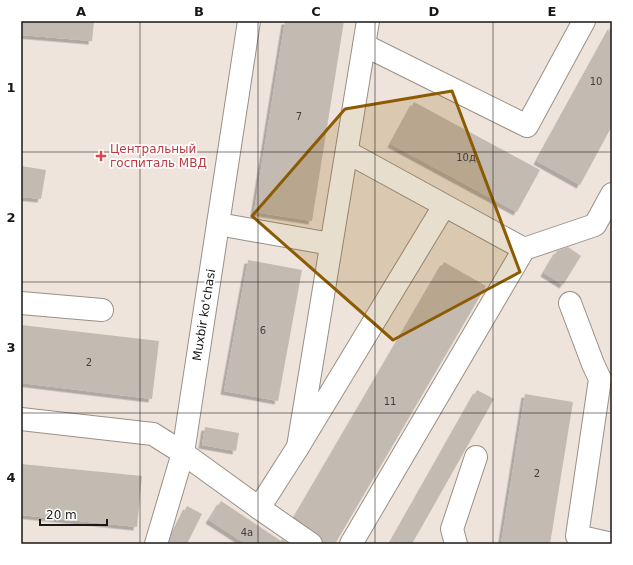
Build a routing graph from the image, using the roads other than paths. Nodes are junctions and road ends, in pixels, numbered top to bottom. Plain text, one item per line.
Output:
1 (249, 21) edge
2 (368, 21) edge
3 (584, 21) edge
4 (364, 45) junction
5 (347, 152) junction
6 (612, 194) edge
7 (444, 206) junction
8 (218, 224) junction
9 (331, 244) junction
10 (524, 249) junction
11 (21, 303) edge
12 (570, 303) dead end
13 (102, 310) dead end
14 (21, 419) edge
15 (298, 446) junction
16 (183, 453) junction
17 (476, 457) dead end
18 (259, 508) junction
19 (576, 540) edge
20 (156, 544) edge
21 (311, 544) edge
22 (351, 544) edge
23 (456, 544) edge
24 (612, 544) edge

1 - 8 street, Muxbir ko'chasi
2 - 4 street
3 - 4 street
4 - 5 street
5 - 7 street
5 - 9 street
6 - 10 street
7 - 10 street
7 - 15 street
8 - 9 street
8 - 16 street, Muxbir ko'chasi
9 - 15 street
10 - 22 street
11 - 13 street
12 - 19 street
14 - 16 street
15 - 18 street
16 - 18 street
16 - 20 street, Muxbir ko'chasi
17 - 23 street
18 - 21 street
19 - 24 street

